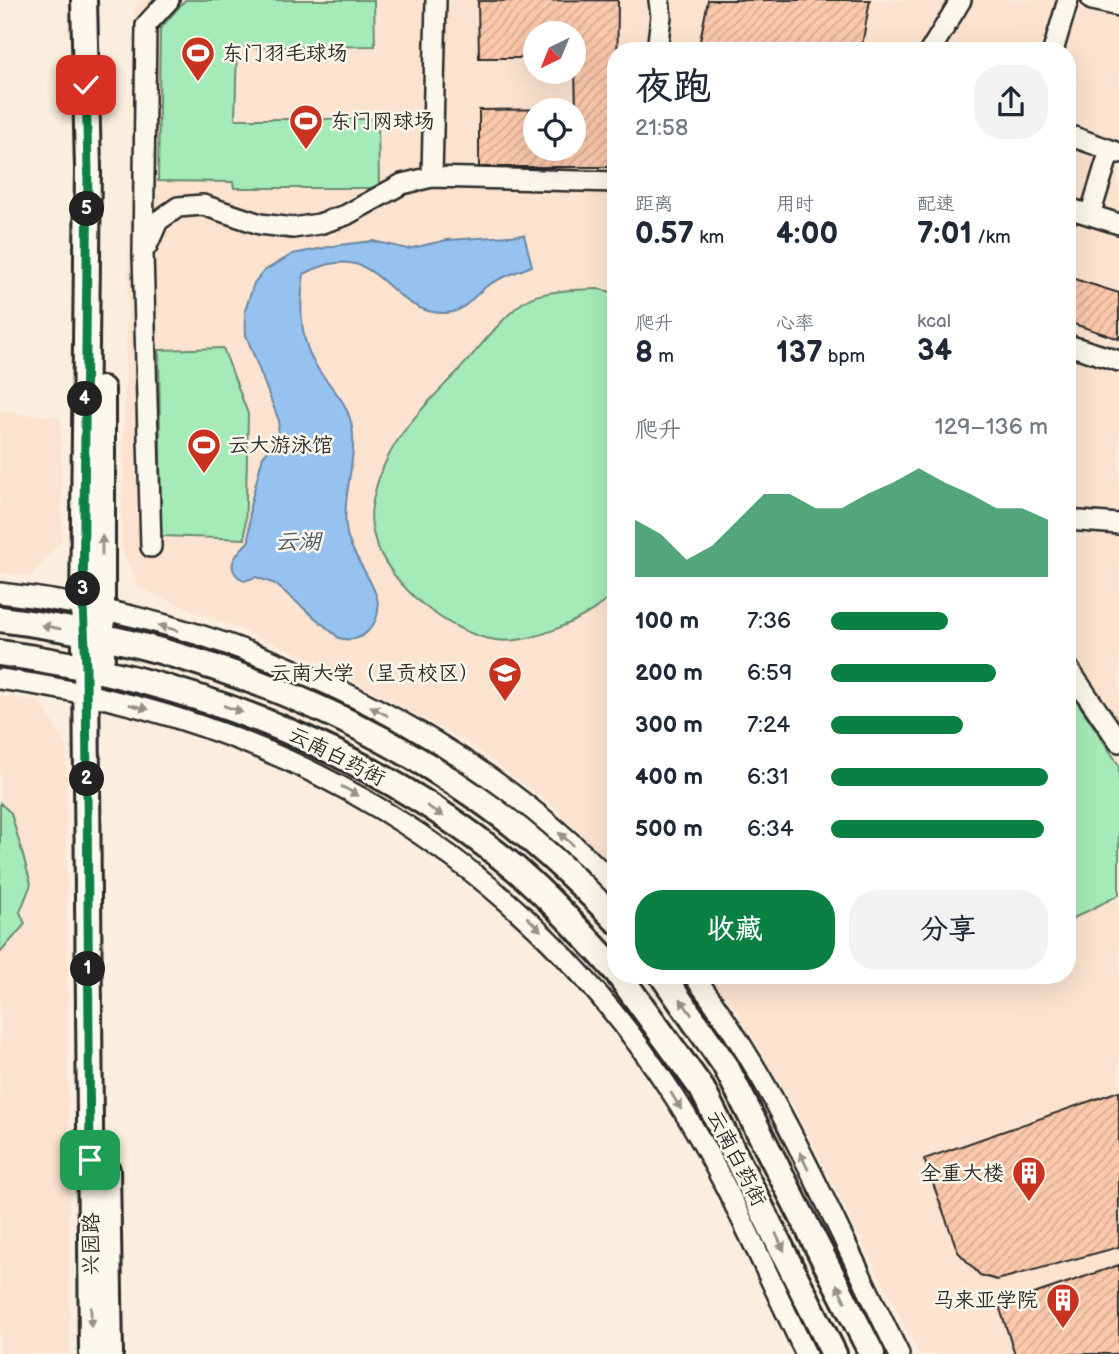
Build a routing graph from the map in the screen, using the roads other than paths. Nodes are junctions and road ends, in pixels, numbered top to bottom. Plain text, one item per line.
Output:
1 (84, 0) edge
2 (101, 0) edge
3 (169, 0) edge
4 (436, 0) edge
5 (659, 0) edge
6 (961, 0) edge
7 (1068, 0) edge
8 (1092, 0) edge
9 (1119, 6) edge
10 (658, 42) edge
11 (935, 42) edge
12 (1056, 42) edge
13 (1076, 138) edge
14 (1115, 151) edge
15 (432, 177) junction
16 (607, 182) edge
17 (1076, 211) edge
18 (1090, 215) junction
19 (1119, 224) edge
20 (143, 253) junction
21 (1076, 348) edge
22 (1119, 362) edge
23 (1076, 521) edge
24 (1119, 524) edge
25 (151, 547) dead end
26 (0, 593) edge
27 (92, 608) junction
28 (0, 619) edge
29 (94, 636) junction
30 (0, 653) edge
31 (94, 668) junction
32 (0, 680) edge
33 (1076, 680) edge
34 (94, 697) junction
35 (1119, 742) edge
36 (607, 878) edge
37 (607, 911) edge
38 (607, 962) edge
39 (625, 984) edge
40 (668, 984) edge
41 (699, 984) edge
42 (92, 1354) edge
43 (110, 1354) edge
44 (806, 1354) edge
45 (834, 1354) edge
46 (872, 1354) edge
47 (899, 1354) edge

1 - 27 main road, 兴园路
27 -> 2 main road, 兴园路
3 - 20 street
4 - 15 street
5 - 10 street
6 - 11 street
7 - 12 street
8 - 9 street
13 - 14 street
14 - 18 street
15 - 16 street
15 - 20 street
17 - 18 street
18 - 19 street
20 - 25 street
21 - 22 street
23 - 24 street
26 - 27 street
27 - 29 main road, 兴园路
36 -> 27 street
29 -> 28 main road, 云南白药街
29 - 31 main road, 兴园路
29 - 37 main road, 云南白药街
30 - 31 main road, 云南白药街
31 - 34 main road, 兴园路
31 -> 38 main road, 云南白药街
32 - 34 street
33 - 35 street
34 -> 42 main road, 兴园路
34 - 43 main road, 兴园路
34 -> 44 street
39 -> 45 main road, 云南白药街
46 -> 40 main road, 云南白药街
47 -> 41 street

